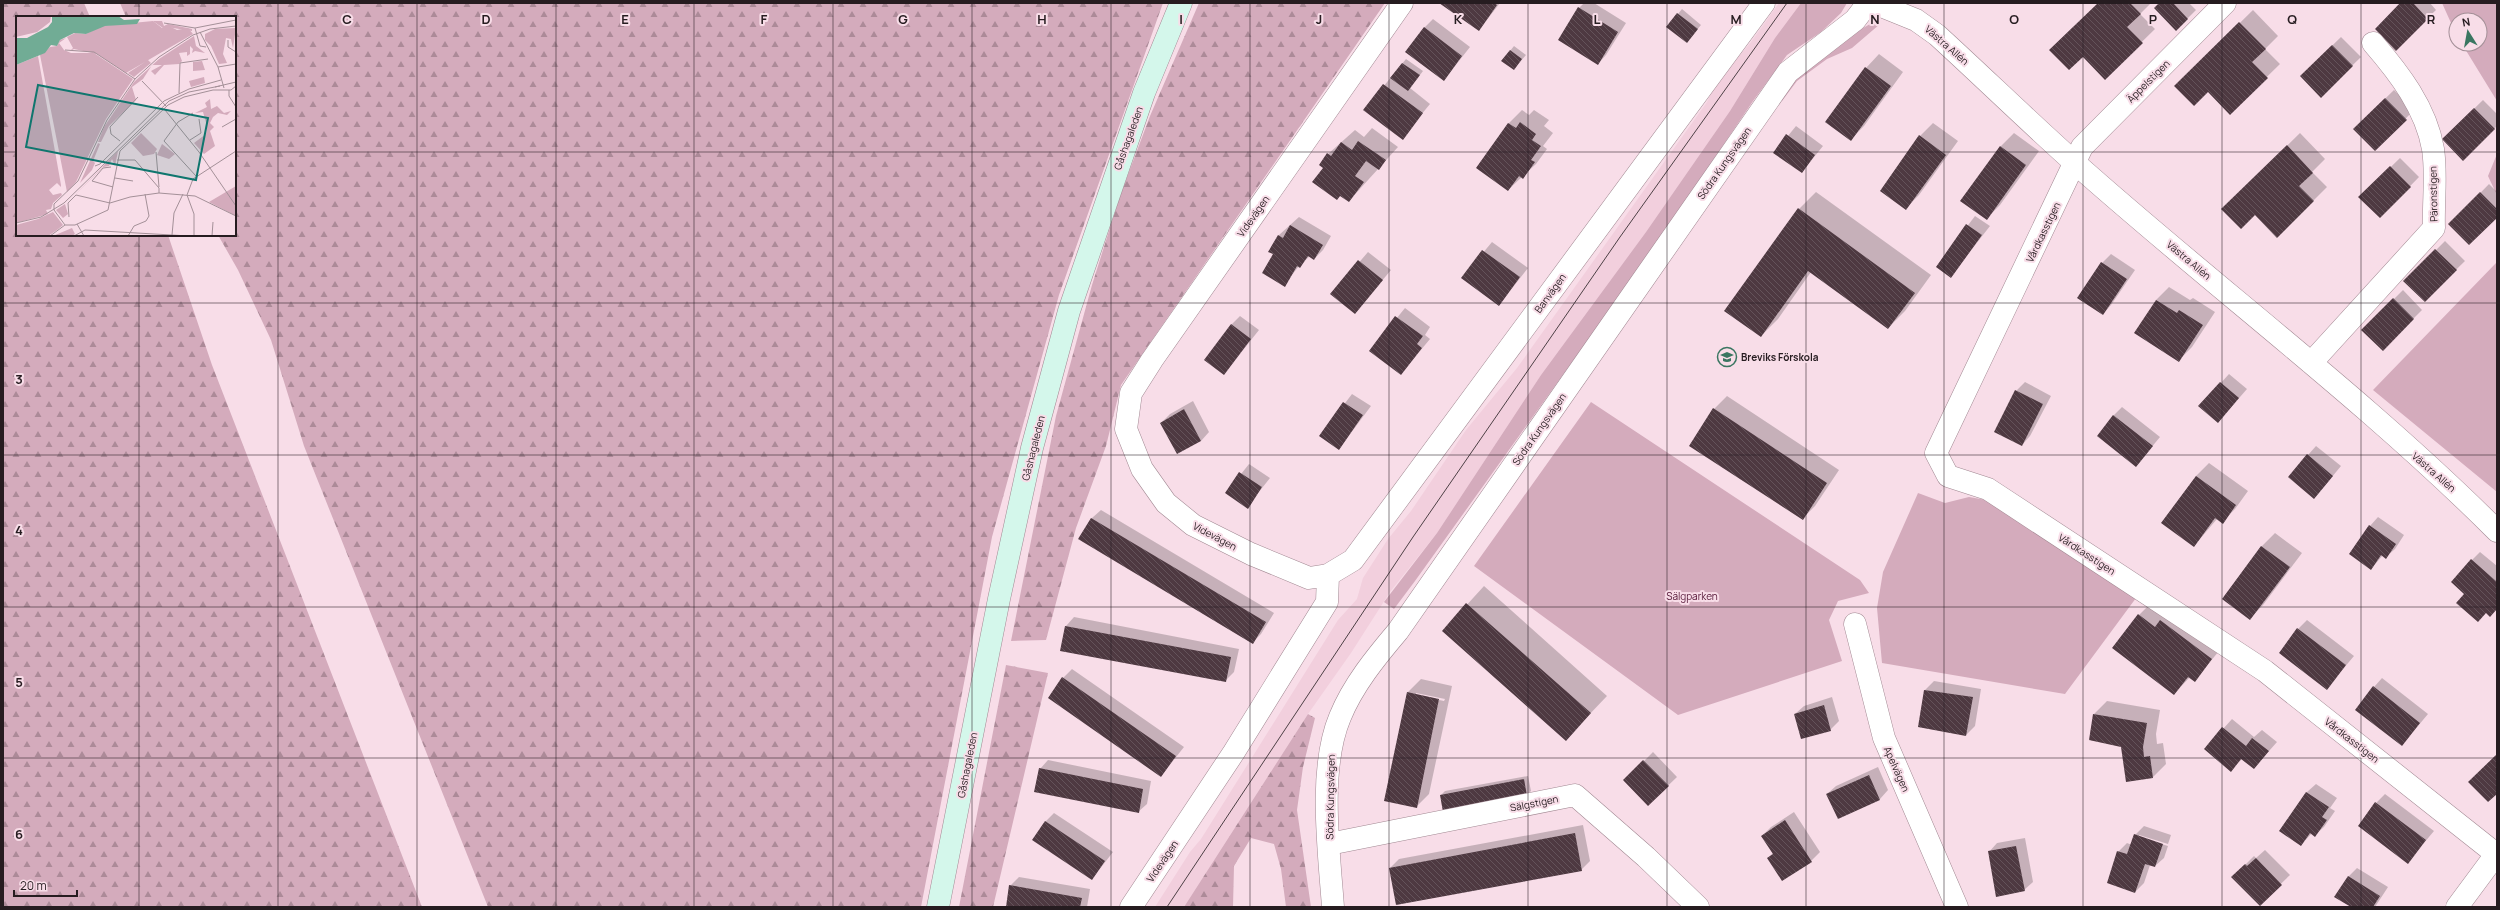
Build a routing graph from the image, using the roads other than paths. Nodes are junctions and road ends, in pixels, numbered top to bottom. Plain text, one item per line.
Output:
1 (1182, 3) edge
2 (1402, 3) edge
3 (1764, 3) edge
4 (1868, 3) edge
5 (1874, 3) edge
6 (2225, 3) edge
7 (2373, 43) dead end
8 (2075, 163) junction
9 (2312, 363) junction
10 (2497, 531) edge
11 (1328, 575) junction
12 (1855, 624) dead end
13 (1329, 844) junction
14 (2497, 854) edge
15 (938, 907) edge
16 (1131, 907) edge
17 (1332, 907) edge
18 (1698, 907) edge
19 (1957, 907) edge
20 (2456, 907) edge

1 - 15 main road, Gåshagaleden
2 - 11 street, Videvägen
3 - 11 street, Banvägen
4 - 13 street, Södra Kungsvägen
5 - 8 street, Västra Allén
6 - 8 street, Äppelstigen
7 - 9 street, Päronstigen
8 - 9 street, Västra Allén
8 - 14 street, Vårdkasstigen
9 - 10 street, Västra Allén
11 - 16 street, Videvägen
12 - 19 street, Apelvägen
13 - 17 street, Södra Kungsvägen
13 - 18 street, Sälgstigen
14 - 20 street

